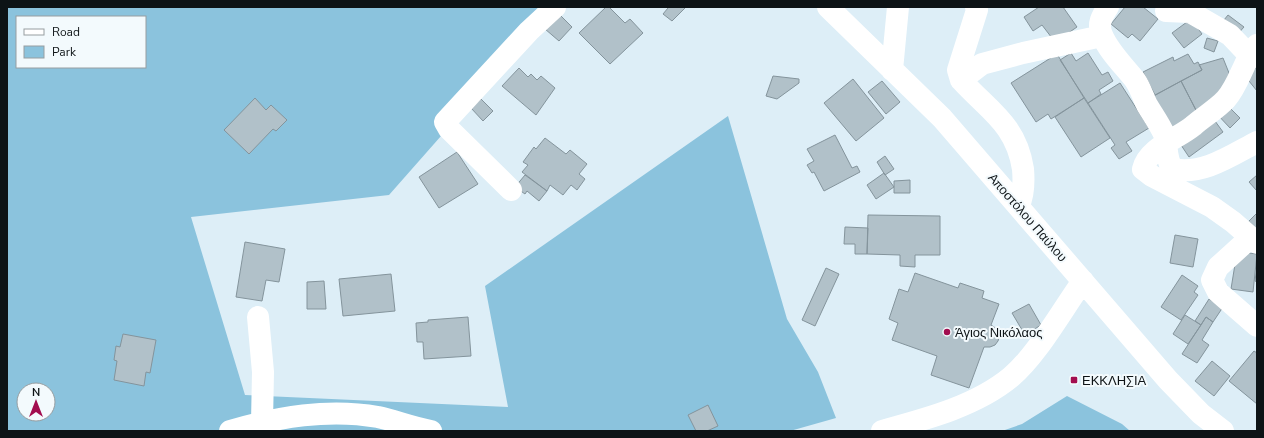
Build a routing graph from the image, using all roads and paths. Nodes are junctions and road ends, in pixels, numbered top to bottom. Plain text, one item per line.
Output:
1 (555, 7) edge
2 (828, 7) edge
3 (898, 7) edge
4 (976, 7) edge
5 (1108, 7) edge
6 (1166, 11) dead end
7 (1102, 36) junction
8 (1253, 50) edge
9 (892, 70) junction
10 (962, 80) junction
11 (1257, 142) edge
12 (1167, 143) junction
13 (511, 190) dead end
14 (1019, 206) junction
15 (1254, 240) edge
16 (1083, 281) junction
17 (258, 317) dead end
18 (1257, 326) edge
19 (262, 422) junction
20 (230, 431) edge
21 (431, 431) edge
22 (882, 431) edge
23 (1223, 431) edge

1 - 13 street
2 - 9 street, Αποστόλου Παύλου
3 - 9 street
4 - 10 street
5 - 7 street
6 - 8 street
7 - 10 street
7 - 12 street
8 - 12 street
9 - 14 street, Αποστόλου Παύλου
10 - 14 street
11 - 12 street
12 - 15 street
14 - 16 street, Αποστόλου Παύλου
15 - 18 street
16 - 22 street
16 - 23 street, Αποστόλου Παύλου
17 - 19 street
19 - 20 street
19 - 21 street

